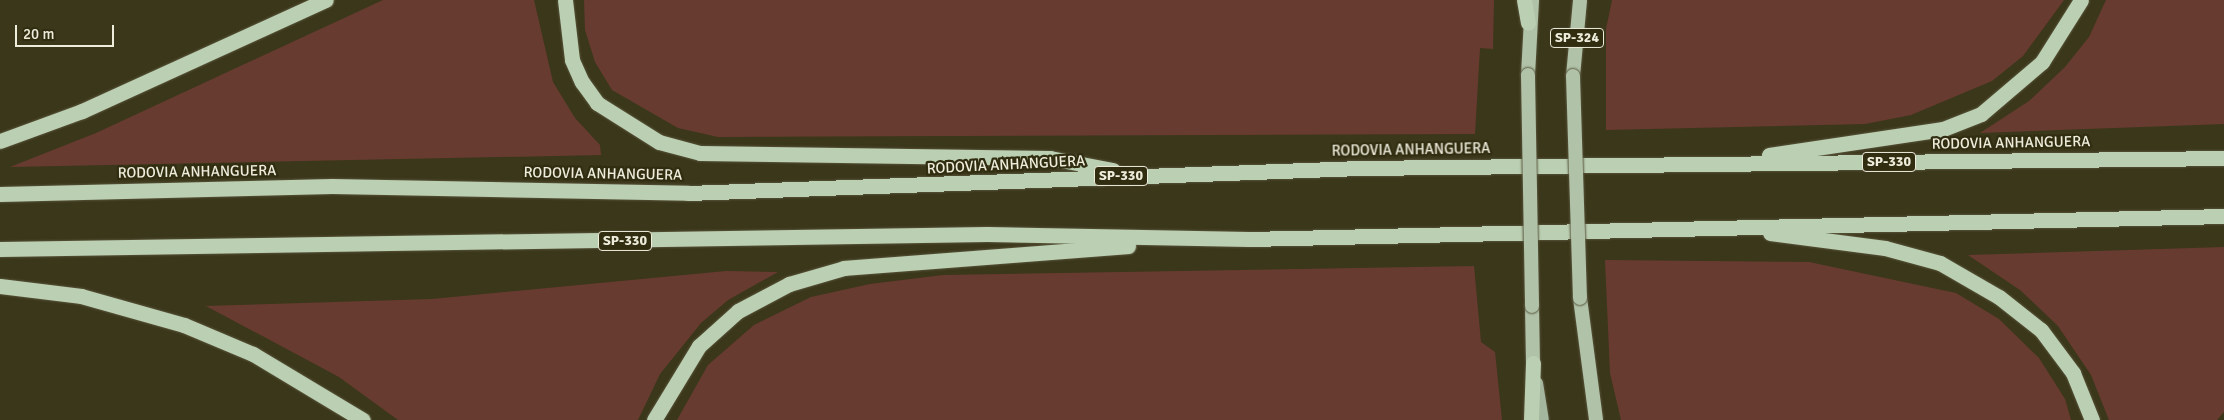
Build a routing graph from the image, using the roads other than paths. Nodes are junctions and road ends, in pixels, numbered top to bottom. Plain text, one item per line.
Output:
1 (326, 0) edge
2 (565, 0) edge
3 (1524, 0) edge
4 (1532, 0) edge
5 (1580, 0) edge
6 (2081, 0) edge
7 (1528, 22) junction
8 (0, 141) edge
9 (2224, 158) edge
10 (1693, 164) junction
11 (1137, 175) junction
12 (0, 194) edge
13 (2224, 216) edge
14 (1722, 227) junction
15 (1249, 239) junction
16 (0, 249) edge
17 (0, 286) edge
18 (1533, 363) junction
19 (363, 420) edge
20 (654, 420) edge
21 (1530, 420) edge
22 (1543, 420) edge
23 (1596, 420) edge
24 (2092, 420) edge

1 - 8 highway
2 - 11 highway
3 - 7 highway
4 - 7 highway, SP-324
5 - 23 highway, SP-324, bridge
6 - 10 highway
7 - 18 highway, SP-324, bridge
9 - 10 highway, RODOVIA ANHANGUERA / SP-330
10 - 11 highway, RODOVIA ANHANGUERA / SP-330
11 - 12 highway, RODOVIA ANHANGUERA / SP-330
13 - 14 highway, SP-330
14 - 15 highway, SP-330
14 - 24 highway
15 - 16 highway, SP-330
15 - 20 highway
17 - 19 highway
18 - 21 highway
18 - 22 main road

